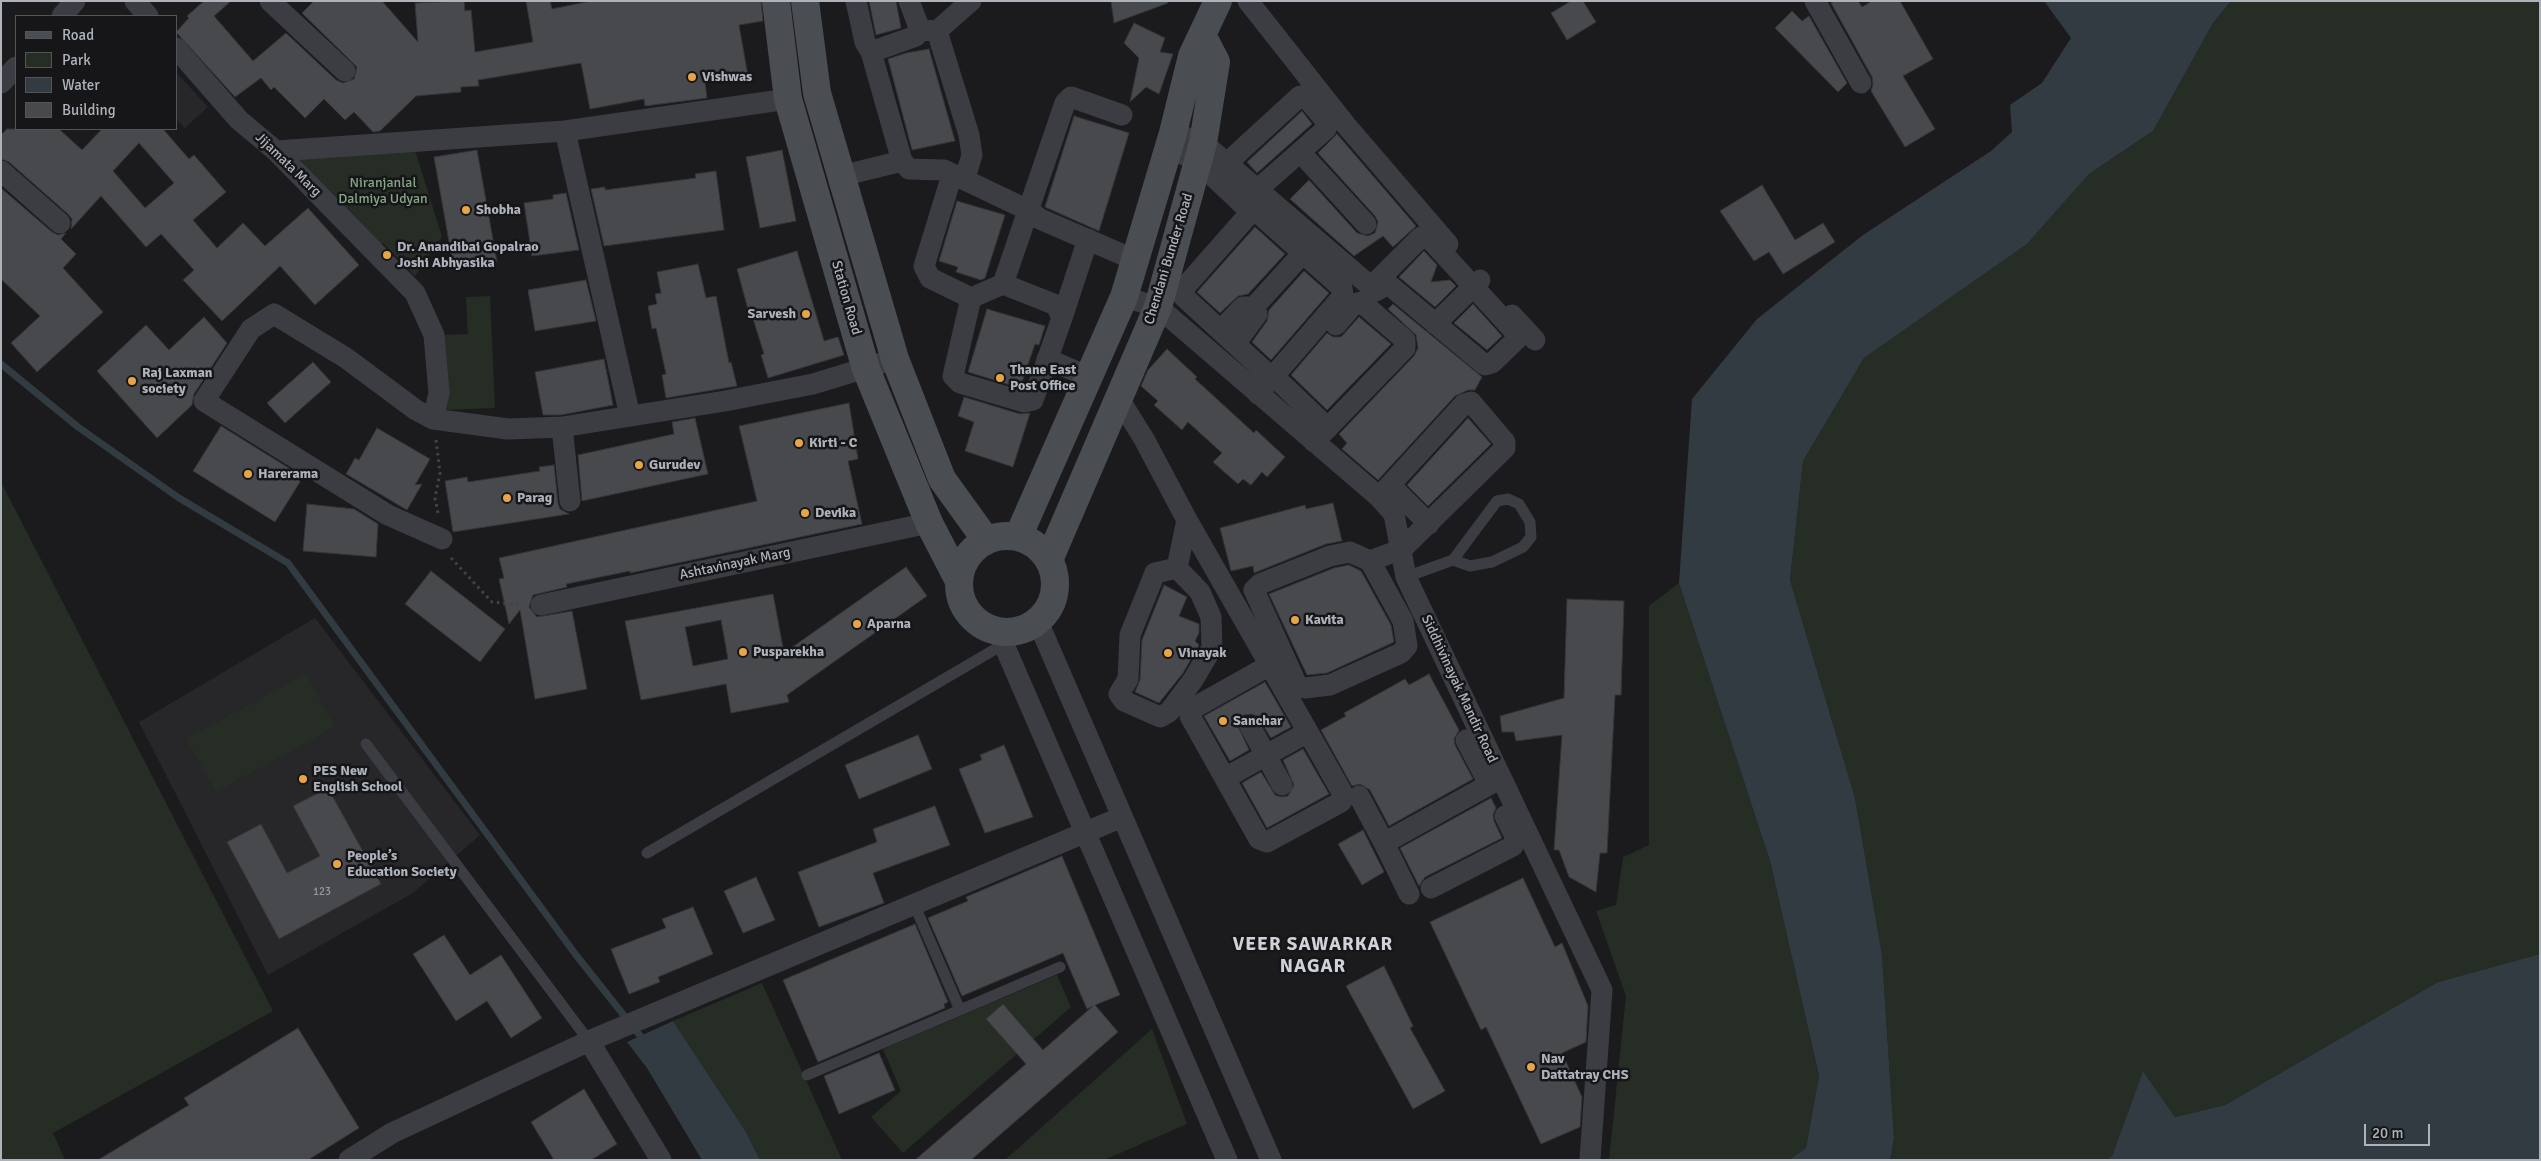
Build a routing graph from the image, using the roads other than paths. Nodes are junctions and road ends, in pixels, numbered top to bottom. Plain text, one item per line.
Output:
1 (75, 1) edge
2 (135, 1) edge
3 (270, 1) edge
4 (776, 1) edge
5 (805, 1) edge
6 (856, 1) edge
7 (909, 1) edge
8 (971, 1) edge
9 (1218, 1) edge
10 (1248, 1) edge
11 (1814, 1) edge
12 (63, 15) edge
13 (147, 15) edge
14 (928, 30) junction
15 (1202, 35) junction
16 (178, 50) edge
17 (871, 52) junction
18 (15, 68) edge
19 (345, 72) dead end
20 (1, 83) edge
21 (1861, 83) dead end
22 (788, 99) junction
23 (1122, 115) dead end
24 (1346, 124) junction
25 (565, 131) junction
26 (1171, 140) junction
27 (276, 151) junction
28 (1200, 153) junction
29 (1300, 153) junction
30 (902, 161) junction
31 (1227, 163) junction
32 (1, 171) edge
33 (841, 176) junction
34 (959, 177) junction
35 (1258, 189) junction
36 (1030, 212) junction
37 (1250, 212) junction
38 (1414, 214) dead end
39 (60, 223) dead end
40 (1366, 224) dead end
41 (1088, 240) junction
42 (1303, 253) junction
43 (1135, 260) junction
44 (1004, 284) junction
45 (1477, 284) junction
46 (1371, 287) junction
47 (1124, 297) junction
48 (970, 298) junction
49 (1158, 307) junction
50 (1499, 308) junction
51 (1062, 318) junction
52 (1435, 324) junction
53 (1228, 337) junction
54 (1535, 340) dead end
55 (895, 359) junction
56 (1047, 359) junction
57 (866, 369) junction
58 (1089, 377) junction
59 (1270, 389) junction
60 (1119, 399) junction
61 (630, 416) junction
62 (433, 419) junction
63 (562, 427) junction
64 (1321, 435) junction
65 (942, 479) junction
66 (1384, 491) junction
67 (916, 492) junction
68 (570, 501) dead end
69 (1187, 520) junction
70 (929, 523) junction
71 (1429, 524) junction
72 (1018, 537) junction
73 (442, 539) dead end
74 (986, 540) junction
75 (1402, 549) junction
76 (1049, 560) junction
77 (1453, 560) junction
78 (1370, 561) junction
79 (1177, 568) junction
80 (1406, 577) junction
81 (959, 581) junction
82 (541, 606) dead end
83 (1038, 622) junction
84 (1001, 638) junction
85 (1270, 665) junction
86 (1250, 726) dead end
87 (1308, 732) junction
88 (1466, 740) dead end
89 (366, 744) dead end
90 (1266, 756) junction
91 (1225, 778) junction
92 (1495, 781) junction
93 (1282, 785) dead end
94 (1359, 796) dead end
95 (1122, 817) junction
96 (1085, 832) junction
97 (1384, 843) junction
98 (647, 853) dead end
99 (1431, 888) dead end
100 (1409, 894) dead end
101 (914, 904) junction
102 (1060, 967) dead end
103 (960, 1010) junction
104 (589, 1041) junction
105 (807, 1075) dead end
106 (1590, 1159) edge
107 (349, 1160) edge
108 (661, 1160) edge
109 (1227, 1160) edge
110 (1271, 1160) edge

1 - 12 street
2 - 13 street
3 - 19 street
4 - 22 main road, Station Road
5 - 33 main road
6 - 17 street
7 - 14 street
8 - 14 street
9 - 15 main road
10 - 24 street
11 - 21 street
14 - 17 street
14 - 34 street
15 - 26 main road
15 - 28 main road, Chendani Bunder Road
16 - 27 street, Jijamata Marg
17 - 30 street
18 - 20 street
22 - 25 street
22 - 57 main road, Station Road
23 - 36 street
24 - 38 street
24 - 45 street
25 - 27 street
25 - 61 street
26 - 28 street
26 - 43 main road
27 - 62 street, Jijamata Marg
28 - 31 street
28 - 37 street
28 - 49 main road, Chendani Bunder Road
29 - 31 street
29 - 35 street
29 - 40 street
30 - 33 street
30 - 34 street
31 - 35 street
32 - 39 street
33 - 55 main road
34 - 36 street
34 - 48 street
35 - 46 street
36 - 41 street
36 - 44 street
37 - 42 street
37 - 53 street
41 - 43 street
41 - 51 street
42 - 53 street
42 - 59 street
43 - 47 main road
44 - 48 street
44 - 51 street
45 - 46 street
45 - 50 street
45 - 52 street
46 - 52 street
47 - 49 street
47 - 58 main road
48 - 56 street
49 - 59 street, Siddhivinayak Mandir Road
49 - 60 main road, Chendani Bunder Road
50 - 52 street
50 - 54 street
51 - 56 street
53 - 59 street
55 - 57 street
55 - 65 main road
56 - 58 street
57 - 61 street
57 - 67 main road, Station Road
58 - 72 main road
59 - 64 street, Siddhivinayak Mandir Road
59 - 64 street
60 - 69 street
60 - 76 main road, Chendani Bunder Road
61 - 63 street
62 - 63 street
62 - 73 street
63 - 68 street
64 - 66 street, Siddhivinayak Mandir Road
65 - 67 main road
65 - 74 main road
66 - 71 street
66 - 71 street
66 - 75 street, Siddhivinayak Mandir Road
67 - 70 main road, Station Road
69 - 79 street
69 - 85 street
70 - 81 main road, Station Road
70 - 82 street, Ashtavinayak Marg
71 - 75 street
72 - 74 main road
72 - 76 main road
74 - 81 main road
75 - 78 street
75 - 80 street, Siddhivinayak Mandir Road
76 - 83 main road
77 - 77 lane
77 - 80 lane
78 - 78 street
79 - 79 street
80 - 92 street, Siddhivinayak Mandir Road
81 - 84 main road
83 - 84 main road
83 - 95 street
84 - 96 street
84 - 98 lane
85 - 87 street
85 - 91 street
86 - 90 street
87 - 90 street
87 - 91 street
88 - 92 street
89 - 104 lane
90 - 91 street
90 - 93 street
92 - 97 street
92 - 99 street
92 - 106 street, Siddhivinayak Mandir Road
94 - 97 street
95 - 96 street
95 - 110 street
96 - 101 street
96 - 109 street
97 - 100 street
101 - 103 lane
101 - 104 street
102 - 103 lane
103 - 105 lane
104 - 107 street
104 - 108 street

